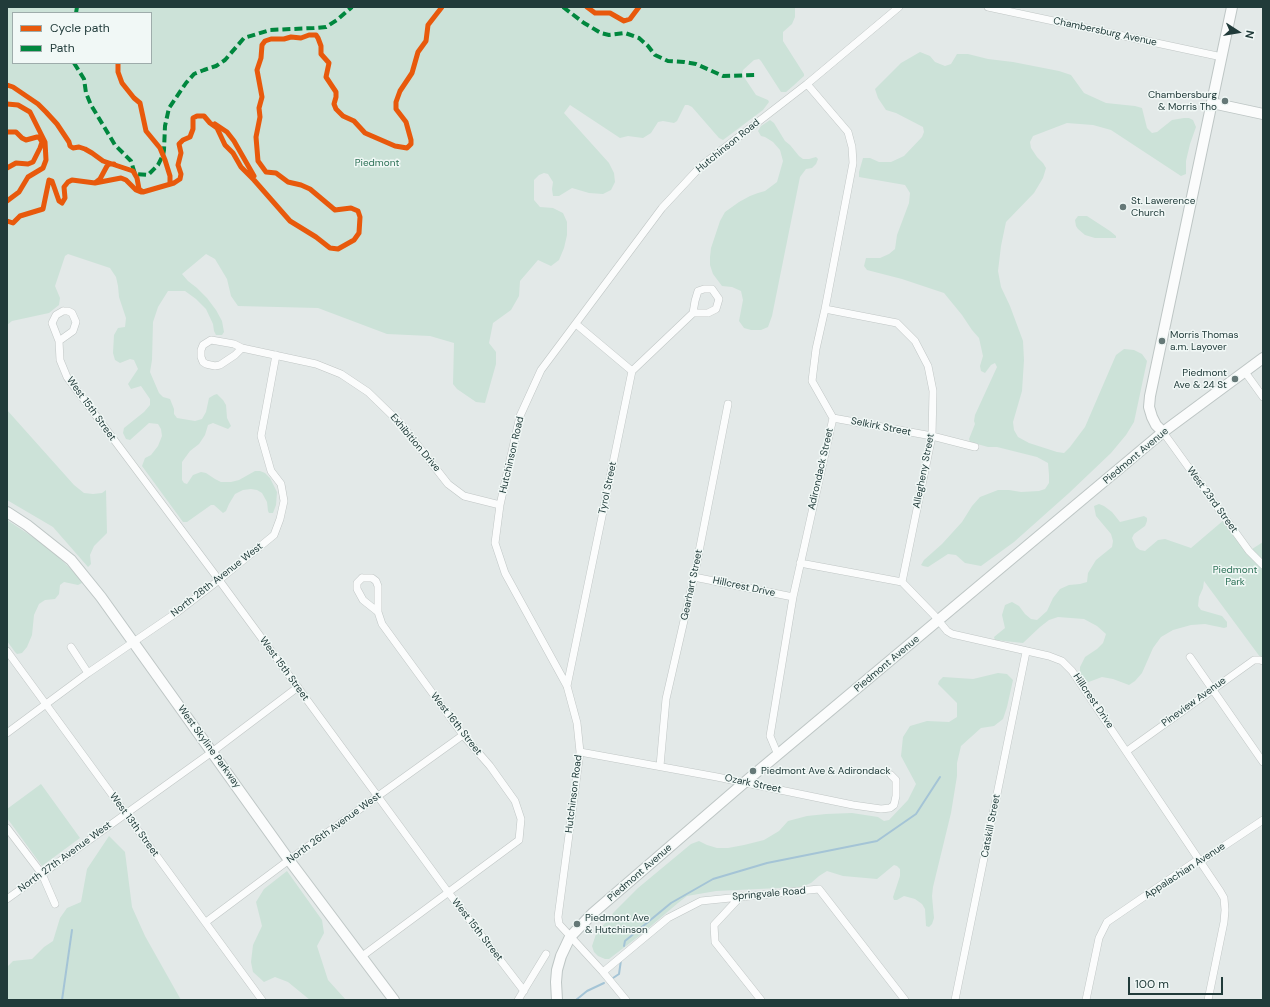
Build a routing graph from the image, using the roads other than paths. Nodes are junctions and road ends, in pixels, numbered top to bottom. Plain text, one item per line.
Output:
1 (899, 7) edge
2 (988, 7) edge
3 (1232, 7) edge
4 (1222, 57) junction
5 (806, 84) junction
6 (1212, 103) junction
7 (1263, 114) edge
8 (825, 309) junction
9 (693, 313) dead end
10 (576, 324) junction
11 (59, 341) dead end
12 (242, 348) junction
13 (276, 355) junction
14 (1263, 358) edge
15 (632, 371) junction
16 (1245, 372) junction
17 (1263, 397) edge
18 (728, 404) dead end
19 (833, 418) junction
20 (1163, 432) junction
21 (932, 436) junction
22 (975, 447) dead end
23 (500, 505) junction
24 (7, 512) edge
25 (800, 563) junction
26 (1263, 565) edge
27 (694, 577) junction
28 (219, 580) junction
29 (902, 582) junction
30 (793, 597) junction
31 (378, 612) junction
32 (939, 621) junction
33 (133, 642) junction
34 (71, 646) dead end
35 (7, 651) edge
36 (1026, 652) junction
37 (1190, 657) dead end
38 (1263, 661) edge
39 (88, 673) junction
40 (567, 686) junction
41 (298, 687) junction
42 (1213, 688) junction
43 (45, 704) junction
44 (7, 732) edge
45 (463, 735) junction
46 (1127, 751) junction
47 (212, 752) junction
48 (580, 752) junction
49 (778, 755) junction
50 (1263, 762) edge
51 (660, 766) junction
52 (892, 775) dead end
53 (745, 782) junction
54 (378, 796) junction
55 (126, 814) junction
56 (1263, 820) edge
57 (7, 828) edge
58 (1199, 859) junction
59 (289, 860) junction
60 (42, 874) junction
61 (448, 892) junction
62 (741, 896) junction
63 (7, 899) edge
64 (56, 904) dead end
65 (206, 922) junction
66 (570, 937) junction
67 (546, 954) dead end
68 (361, 957) junction
69 (603, 972) junction
70 (524, 991) junction
71 (262, 1000) edge
72 (394, 1000) edge
73 (518, 1000) edge
74 (557, 1000) edge
75 (626, 1000) edge
76 (761, 1000) edge
77 (905, 1000) edge
78 (956, 1000) edge
79 (1086, 1000) edge
80 (1208, 1000) edge

1 - 5 street, Hutchinson Road
2 - 4 street, Chambersburg Avenue
3 - 4 main road
4 - 6 main road
5 - 8 street, Adirondack Street
5 - 10 street, Hutchinson Road
6 - 7 main road
6 - 20 main road
8 - 19 street, Adirondack Street
8 - 21 street, Allegheny Street
9 - 15 street
10 - 15 street
10 - 23 street, Hutchinson Road
11 - 28 street, West 15th Street
12 - 12 street, Exhibition Drive
12 - 13 street, Exhibition Drive
13 - 23 street, Exhibition Drive
13 - 28 street, North 28th Avenue West
14 - 16 main road, Piedmont Avenue
15 - 40 street, Tyrol Street
16 - 17 street
16 - 20 main road, Piedmont Avenue
18 - 27 street, Gearhart Street
19 - 21 street, Selkirk Street
19 - 25 street, Adirondack Street
20 - 26 street, West 23rd Street
20 - 32 main road, Piedmont Avenue
21 - 22 street, Selkirk Street
21 - 29 street, Allegheny Street
23 - 40 street, Hutchinson Road
24 - 33 main road, West Skyline Parkway
25 - 29 street
25 - 30 street, Adirondack Street
27 - 30 street, Hillcrest Drive
27 - 51 street, Gearhart Street
28 - 33 street, North 28th Avenue West
28 - 41 street, West 15th Street
29 - 32 street, Hillcrest Drive
30 - 49 street, Adirondack Street
31 - 31 street, West 16th Street
31 - 45 street, West 16th Street
32 - 36 street, Hillcrest Drive
32 - 49 main road, Piedmont Avenue
33 - 39 street, North 28th Avenue West
33 - 47 main road, West Skyline Parkway
34 - 39 street
35 - 43 street, West 13th Street
36 - 46 street, Hillcrest Drive
36 - 78 street, Catskill Street
37 - 42 street
38 - 42 street, Pineview Avenue
39 - 43 street, North 28th Avenue West
40 - 48 street, Hutchinson Road
41 - 47 street, North 27th Avenue West
41 - 54 street, West 15th Street
42 - 46 street, Pineview Avenue
42 - 50 street
43 - 44 street, North 28th Avenue West
43 - 55 street, West 13th Street
45 - 54 street, North 26th Avenue West
45 - 61 street, West 16th Street
46 - 58 street, Hillcrest Drive
47 - 55 street, North 27th Avenue West
47 - 59 main road, West Skyline Parkway
48 - 51 street, Ozark Street
48 - 66 street, Hutchinson Road
49 - 53 main road, Piedmont Avenue
51 - 53 street, Ozark Street
52 - 53 street, Ozark Street
53 - 66 main road, Piedmont Avenue
54 - 59 street, North 26th Avenue West
54 - 61 street, West 15th Street
55 - 60 street, North 27th Avenue West
55 - 65 street, West 13th Street
56 - 58 street, Appalachian Avenue
57 - 60 street
58 - 79 street, Appalachian Avenue
58 - 80 street, Hillcrest Drive
59 - 65 street, North 26th Avenue West
59 - 68 main road, West Skyline Parkway
60 - 63 street, North 27th Avenue West
60 - 64 street
61 - 68 street
61 - 70 street, West 15th Street
62 - 69 street, Springvale Road
62 - 76 street
62 - 77 street, Springvale Road
65 - 71 street, West 13th Street
66 - 69 street, Hutchinson Road
66 - 74 main road, Piedmont Avenue
67 - 70 street
68 - 72 main road, West Skyline Parkway
69 - 75 street, Hutchinson Road
70 - 73 street

